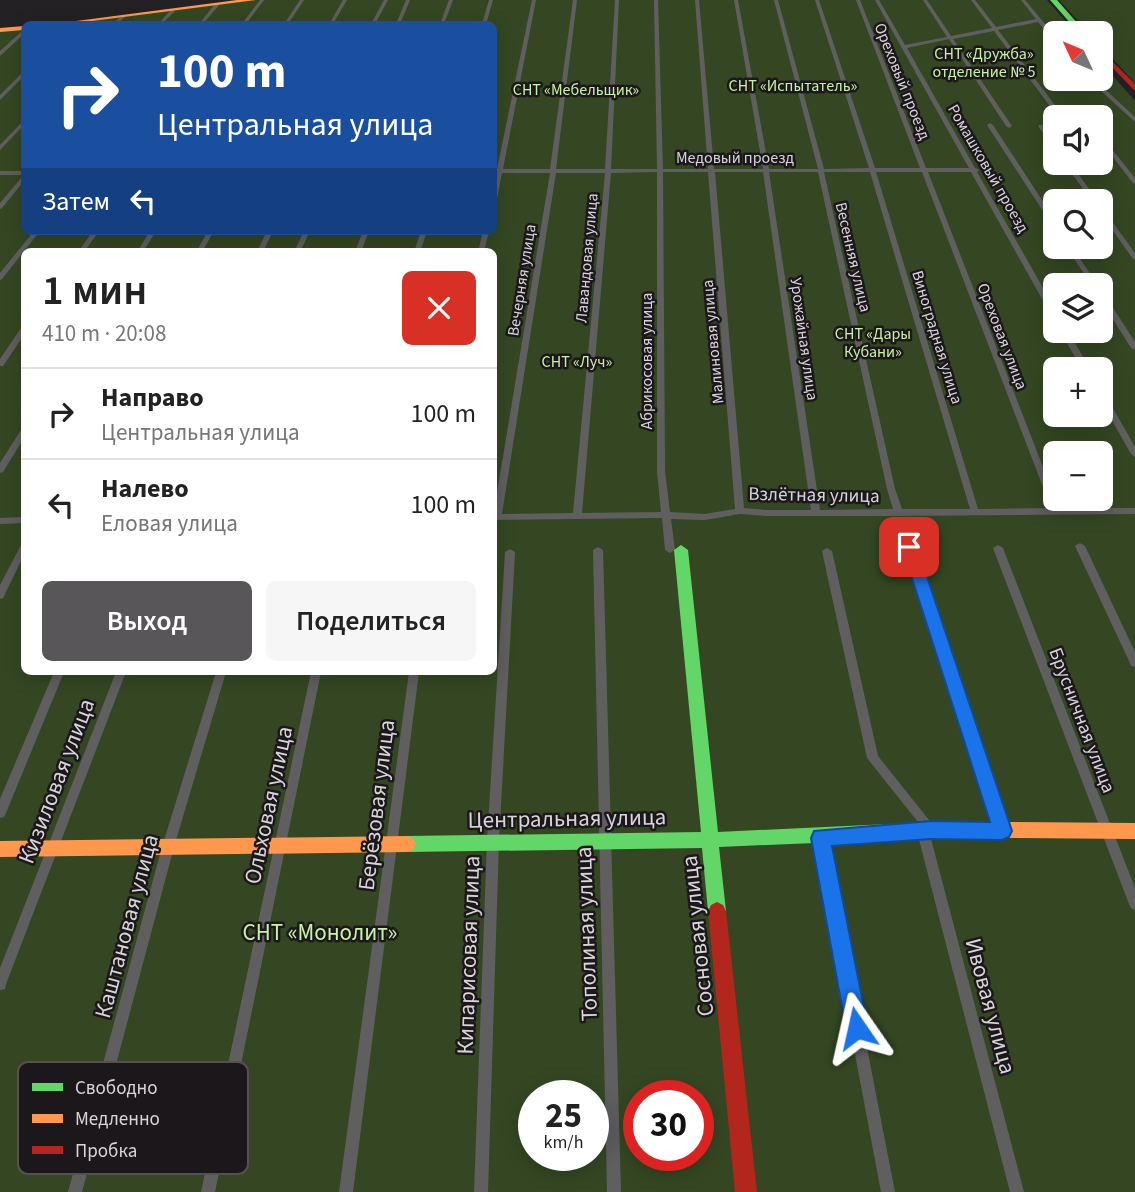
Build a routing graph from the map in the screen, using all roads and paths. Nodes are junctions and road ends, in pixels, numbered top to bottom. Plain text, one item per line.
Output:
1 (253, 0) edge
2 (262, 0) edge
3 (302, 0) edge
4 (345, 0) edge
5 (386, 0) edge
6 (408, 0) edge
7 (450, 0) edge
8 (491, 0) edge
9 (534, 0) edge
10 (575, 0) edge
11 (617, 0) edge
12 (656, 0) edge
13 (697, 0) edge
14 (736, 0) edge
15 (776, 0) edge
16 (817, 0) edge
17 (858, 0) edge
18 (877, 0) edge
19 (925, 0) edge
20 (973, 0) edge
21 (1023, 0) edge
22 (1053, 0) edge
23 (217, 5) junction
24 (173, 10) junction
25 (1039, 20) junction
26 (119, 21) edge
27 (163, 21) edge
28 (204, 21) edge
29 (246, 21) edge
30 (288, 21) edge
31 (333, 21) edge
32 (375, 21) edge
33 (399, 21) edge
34 (443, 21) edge
35 (485, 21) edge
36 (1072, 21) edge
37 (1043, 25) edge
38 (993, 28) junction
39 (21, 29) edge
40 (0, 30) edge
41 (21, 32) edge
42 (950, 38) junction
43 (904, 47) junction
44 (0, 54) edge
45 (1113, 65) edge
46 (21, 77) edge
47 (1135, 89) edge
48 (1104, 91) edge
49 (0, 98) edge
50 (1052, 105) edge
51 (1135, 120) edge
52 (21, 125) edge
53 (990, 125) dead end
54 (1009, 126) dead end
55 (1041, 126) dead end
56 (1043, 129) edge
57 (0, 148) edge
58 (1113, 154) edge
59 (713, 170) junction
60 (821, 170) junction
61 (926, 170) junction
62 (976, 170) junction
63 (497, 171) edge
64 (608, 171) junction
65 (660, 171) junction
66 (766, 171) junction
67 (873, 171) junction
68 (553, 172) junction
69 (0, 173) edge
70 (21, 176) edge
71 (21, 180) edge
72 (1135, 182) edge
73 (0, 206) edge
74 (1043, 207) edge
75 (1113, 227) edge
76 (21, 251) edge
77 (1135, 258) edge
78 (0, 278) edge
79 (1043, 293) edge
80 (1113, 314) edge
81 (21, 334) edge
82 (1135, 348) edge
83 (0, 364) edge
84 (1113, 415) edge
85 (21, 437) edge
86 (1135, 454) edge
87 (0, 470) edge
88 (1043, 477) edge
89 (497, 505) edge
90 (1113, 510) edge
91 (1135, 510) edge
92 (740, 511) junction
93 (1056, 511) edge
94 (816, 512) junction
95 (975, 512) junction
96 (900, 513) junction
97 (577, 515) junction
98 (664, 515) junction
99 (497, 517) edge
100 (21, 520) edge
101 (0, 521) edge
102 (1080, 546) dead end
103 (909, 547) dead end
104 (998, 548) dead end
105 (598, 550) dead end
106 (675, 550) joint
107 (827, 551) dead end
108 (510, 552) dead end
109 (21, 553) edge
110 (0, 595) edge
111 (1135, 663) edge
112 (59, 675) edge
113 (120, 675) edge
114 (220, 675) edge
115 (315, 675) edge
116 (414, 675) edge
117 (0, 813) edge
118 (927, 831) junction
119 (1002, 831) junction
120 (1107, 831) junction
121 (1135, 831) edge
122 (821, 838) junction
123 (710, 840) junction
124 (493, 841) junction
125 (604, 841) junction
126 (393, 844) junction
127 (281, 846) junction
128 (54, 847) junction
129 (168, 847) junction
130 (0, 849) edge
131 (1135, 904) edge
132 (0, 984) edge
133 (110, 1062) edge
134 (235, 1062) edge
135 (80, 1174) edge
136 (212, 1174) edge
137 (75, 1192) edge
138 (208, 1192) edge
139 (346, 1192) edge
140 (481, 1192) edge
141 (614, 1192) edge
142 (746, 1192) edge
143 (888, 1192) edge
144 (1017, 1192) edge

1 - 23 street
2 - 29 street
3 - 30 street
4 - 31 street
5 - 32 street
6 - 33 street
7 - 34 street
8 - 35 street
9 - 63 street
10 - 68 street, Вечерняя улица
11 - 64 street, Лавандовая улица
12 - 65 street, Абрикосовая улица
13 - 59 street, Малиновая улица
14 - 66 street, Урожайная улица
15 - 60 street, Весенняя улица
16 - 67 street, Виноградная улица
17 - 61 street, Ореховый проезд
18 - 43 street, Ромашковый проезд
19 - 42 street
20 - 38 street
21 - 25 street
22 - 36 street
23 - 24 street
23 - 28 street
24 - 26 street
24 - 27 street
25 - 37 street
25 - 38 street
38 - 42 street
38 - 50 street
39 - 40 street
41 - 44 street
42 - 43 street
42 - 54 street
43 - 62 street, Ромашковый проезд
45 - 47 street
46 - 49 street
48 - 51 street
52 - 57 street
53 - 74 street
55 - 56 street
58 - 72 street
59 - 65 street, Медовый проезд
59 - 66 street, Медовый проезд
59 - 92 street, Малиновая улица
60 - 66 street, Медовый проезд
60 - 67 street, Медовый проезд
60 - 96 street, Весенняя улица
61 - 62 street, Медовый проезд
61 - 67 street, Медовый проезд
61 - 88 street, Ореховая улица
62 - 79 street, Ромашковый проезд
63 - 68 street, Медовый проезд
64 - 65 street, Медовый проезд
64 - 68 street, Медовый проезд
64 - 97 street, Лавандовая улица
65 - 98 street, Абрикосовая улица
66 - 94 street, Урожайная улица
67 - 95 street, Виноградная улица
68 - 89 street, Вечерняя улица
69 - 70 street
71 - 73 street
75 - 77 street
76 - 78 street
80 - 82 street
81 - 83 street
84 - 86 street
85 - 87 street
90 - 91 street, Взлётная улица
92 - 94 street, Взлётная улица
92 - 98 street, Взлётная улица
93 - 95 street, Взлётная улица
94 - 96 street, Взлётная улица
95 - 96 street, Взлётная улица
97 - 98 street, Взлётная улица
97 - 99 street, Взлётная улица
98 - 106 street, Абрикосовая улица
100 - 101 street
102 - 111 street
103 - 119 street
104 - 120 street, Брусничная улица
105 - 125 street, Тополиная улица
106 - 123 street, Сосновая улица
107 - 118 street, Ивовая улица
108 - 124 street, Кипарисовая улица
109 - 110 street
112 - 117 street
113 - 128 street, Кизиловая улица
114 - 129 street, Каштановая улица
115 - 127 street, Ольховая улица
116 - 126 street, Берёзовая улица
118 - 119 street, Центральная улица
118 - 122 street, Центральная улица
118 - 144 street, Ивовая улица
119 - 120 street, Центральная улица
120 - 121 street, Центральная улица
120 - 131 street, Брусничная улица
122 - 123 street, Центральная улица
122 - 143 street
123 - 125 street, Центральная улица
123 - 142 street, Сосновая улица
124 - 125 street, Центральная улица
124 - 126 street, Центральная улица
124 - 140 street, Кипарисовая улица
125 - 141 street, Тополиная улица
126 - 127 street, Центральная улица
126 - 139 street, Берёзовая улица
127 - 129 street, Центральная улица
127 - 134 street, Ольховая улица
128 - 129 street, Центральная улица
128 - 130 street, Центральная улица
128 - 132 street, Кизиловая улица
129 - 133 street, Каштановая улица
135 - 137 street, Каштановая улица
136 - 138 street, Ольховая улица

